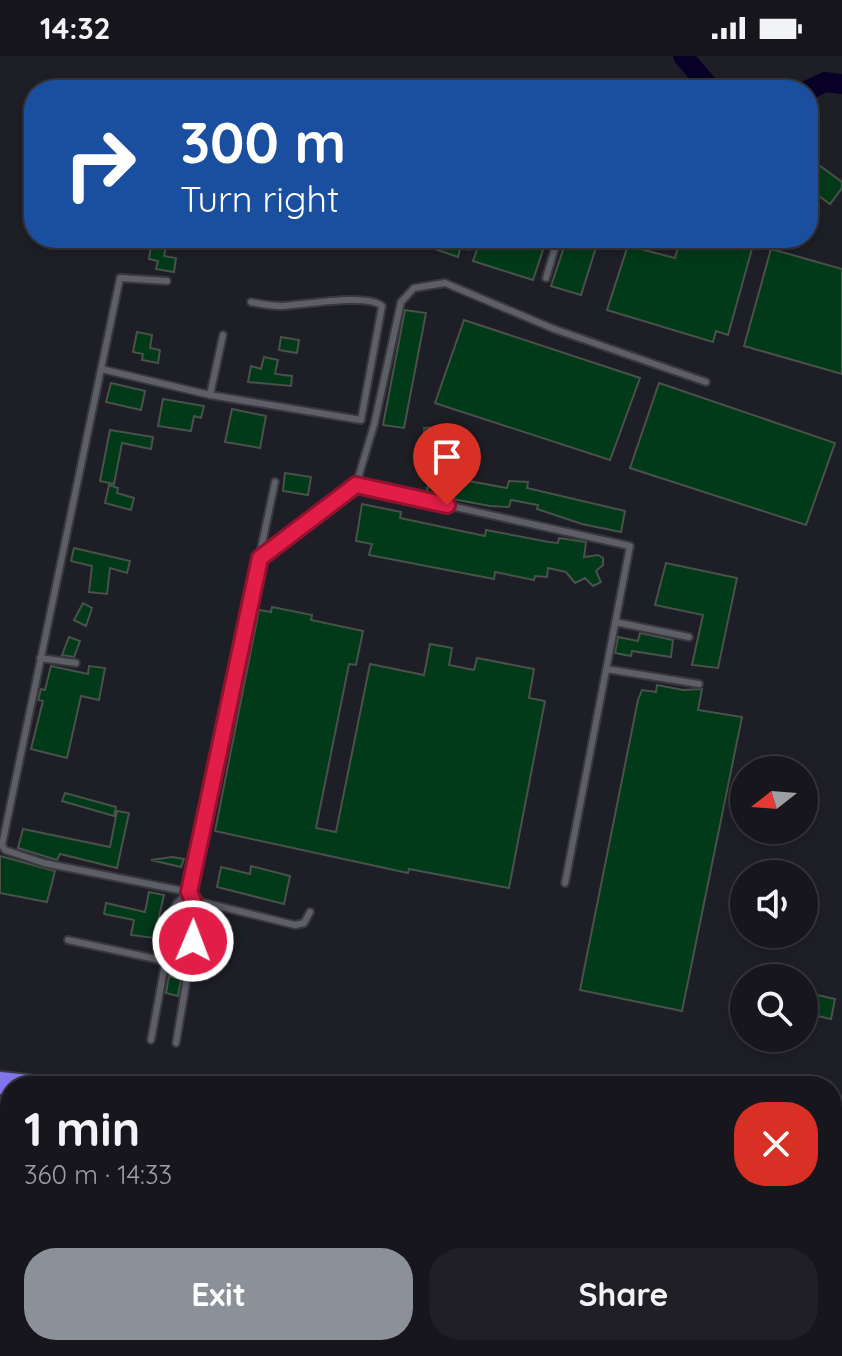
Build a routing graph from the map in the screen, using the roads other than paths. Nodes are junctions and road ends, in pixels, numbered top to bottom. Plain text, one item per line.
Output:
1 (555, 248) edge
2 (546, 278) dead end
3 (167, 281) dead end
4 (251, 302) dead end
5 (223, 335) dead end
6 (101, 369) junction
7 (706, 382) dead end
8 (210, 395) junction
9 (275, 482) dead end
10 (356, 485) junction
11 (260, 558) junction
12 (615, 622) junction
13 (689, 637) dead end
14 (40, 658) junction
15 (76, 663) dead end
16 (606, 669) junction
17 (699, 684) dead end
18 (565, 883) dead end
19 (189, 892) junction
20 (310, 912) dead end
21 (68, 940) dead end
22 (165, 961) junction
23 (189, 970) junction
24 (151, 1040) dead end
25 (176, 1043) dead end

1 - 2 lane
3 - 6 lane
4 - 8 lane
5 - 8 lane
6 - 8 lane
6 - 14 lane
7 - 10 lane
9 - 11 lane
10 - 11 lane
10 - 12 lane
11 - 19 lane
12 - 13 lane
12 - 16 lane
14 - 15 lane
14 - 19 lane
16 - 17 lane
16 - 18 lane
19 - 20 lane
19 - 22 lane
19 - 23 lane
21 - 22 lane
22 - 23 lane
22 - 24 lane
23 - 25 lane

